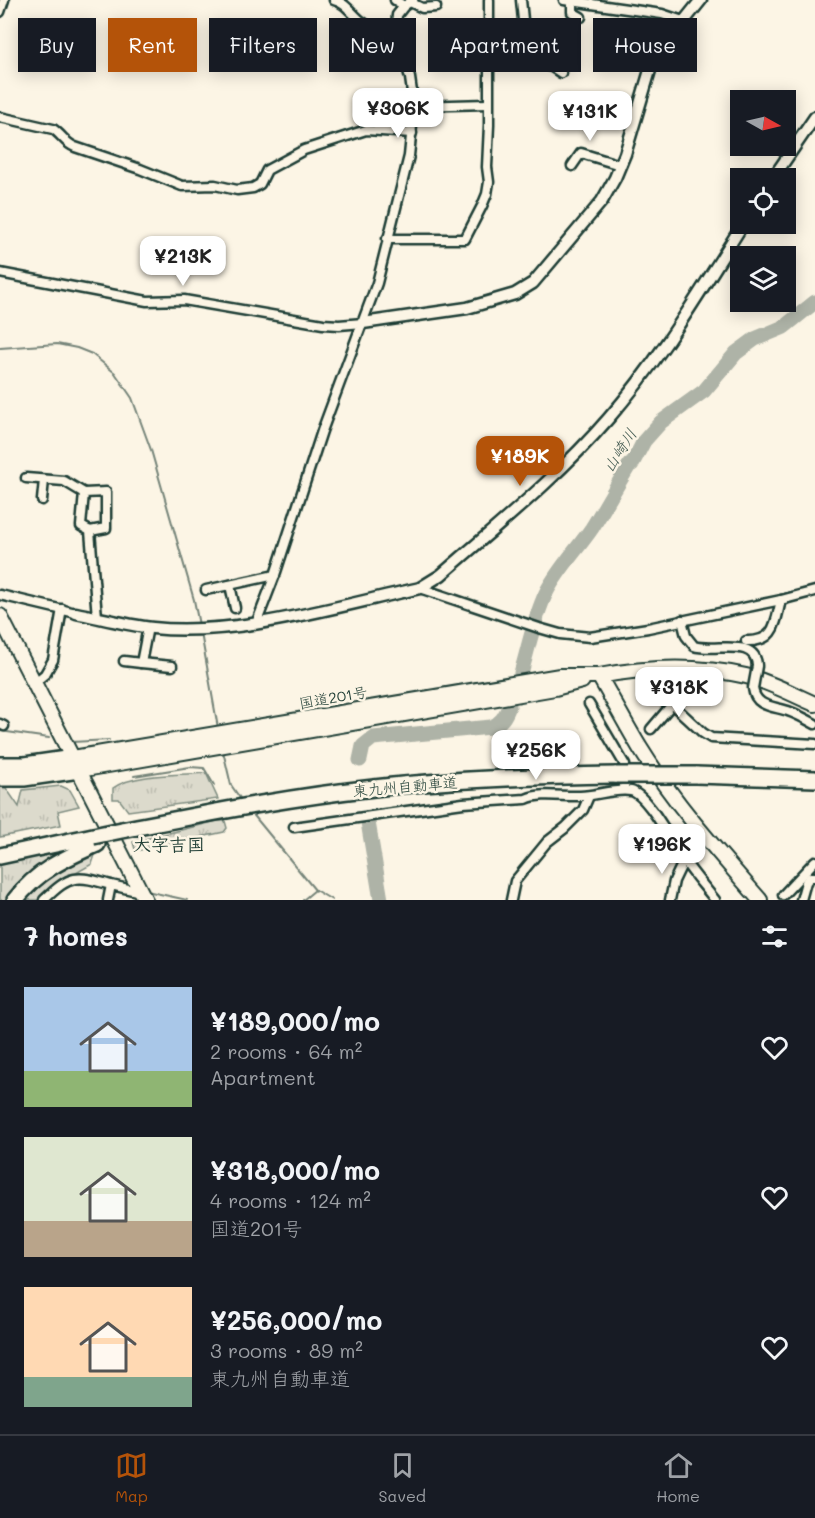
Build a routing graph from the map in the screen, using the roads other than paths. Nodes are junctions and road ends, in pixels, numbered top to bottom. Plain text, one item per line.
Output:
1 (4, 0) edge
2 (395, 0) edge
3 (489, 0) edge
4 (521, 0) edge
5 (701, 0) edge
6 (340, 1) edge
7 (568, 1) edge
8 (409, 2) edge
9 (436, 7) dead end
10 (0, 12) edge
11 (581, 17) dead end
12 (357, 18) edge
13 (397, 18) edge
14 (489, 18) edge
15 (523, 18) edge
16 (674, 18) edge
17 (686, 18) edge
18 (408, 72) edge
19 (489, 72) edge
20 (649, 72) edge
21 (488, 104) junction
22 (414, 105) junction
23 (0, 117) edge
24 (815, 117) edge
25 (412, 133) junction
26 (620, 165) junction
27 (572, 166) dead end
28 (780, 168) edge
29 (737, 234) edge
30 (387, 239) junction
31 (0, 273) edge
32 (363, 323) junction
33 (26, 478) dead end
34 (44, 480) junction
35 (84, 493) junction
36 (42, 500) dead end
37 (90, 531) junction
38 (275, 575) junction
39 (230, 585) junction
40 (420, 588) junction
41 (206, 590) dead end
42 (815, 591) edge
43 (0, 595) edge
44 (781, 600) junction
45 (235, 608) dead end
46 (62, 609) junction
47 (76, 613) joint
48 (0, 616) edge
49 (97, 617) junction
50 (682, 620) junction
51 (256, 624) junction
52 (148, 627) junction
53 (746, 641) dead end
54 (124, 661) dead end
55 (141, 663) junction
56 (172, 666) dead end
57 (599, 676) junction
58 (34, 683) junction
59 (686, 689) dead end
60 (588, 704) dead end
61 (815, 704) edge
62 (673, 705) junction
63 (815, 724) edge
64 (651, 729) dead end
65 (815, 744) edge
66 (76, 764) junction
67 (0, 765) edge
68 (0, 778) edge
69 (815, 779) edge
70 (624, 790) junction
71 (589, 796) junction
72 (294, 827) dead end
73 (95, 840) junction
74 (0, 846) edge
75 (22, 851) junction
76 (0, 855) edge
77 (684, 860) junction
78 (815, 861) edge
79 (815, 877) edge
80 (111, 885) junction
81 (783, 895) dead end
82 (143, 896) edge
83 (15, 900) edge
84 (44, 900) edge
85 (108, 900) edge
86 (511, 900) edge
87 (670, 900) edge
88 (715, 900) edge
89 (760, 900) edge
90 (801, 900) edge

1 - 10 street
2 - 8 street
3 - 14 street
4 - 15 street
5 - 17 street
6 - 12 street
7 - 11 street
7 - 16 street
8 - 9 street
8 - 13 street
18 - 22 street
19 - 21 street
20 - 26 street
21 - 22 street
21 - 30 street
22 - 25 street
23 - 25 street
24 - 28 street
25 - 30 street
26 - 27 street
26 - 32 street
29 - 40 street
30 - 32 street
31 - 32 street
32 - 38 street
33 - 34 street
34 - 35 street
34 - 36 street
35 - 37 street
35 - 37 street
37 - 49 street
38 - 39 street
38 - 51 street
39 - 41 street
39 - 45 street
40 - 50 street
40 - 51 street
42 - 44 street
43 - 46 street
44 - 50 street
44 - 53 street
46 - 47 street
46 - 58 street
47 - 49 street
48 - 58 main road
49 - 52 street
50 - 63 street, bridge
51 - 52 street
52 - 55 street
54 - 55 street
55 - 56 street
57 - 61 main road, 国道201号
57 - 66 main road, 国道201号
57 - 89 main road
58 - 66 main road
59 - 62 street
60 - 70 street
62 - 64 street
62 - 65 street
66 - 67 highway
66 - 68 highway
66 - 82 main road
69 - 73 highway, 東九州自動車道, bridge
70 - 71 street
70 - 77 street
71 - 72 street
71 - 86 street
73 - 75 highway
73 - 83 highway
74 - 75 highway
75 - 76 highway
77 - 87 street
77 - 88 street
78 - 81 street
79 - 90 street
80 - 82 street
80 - 84 street
80 - 85 street

